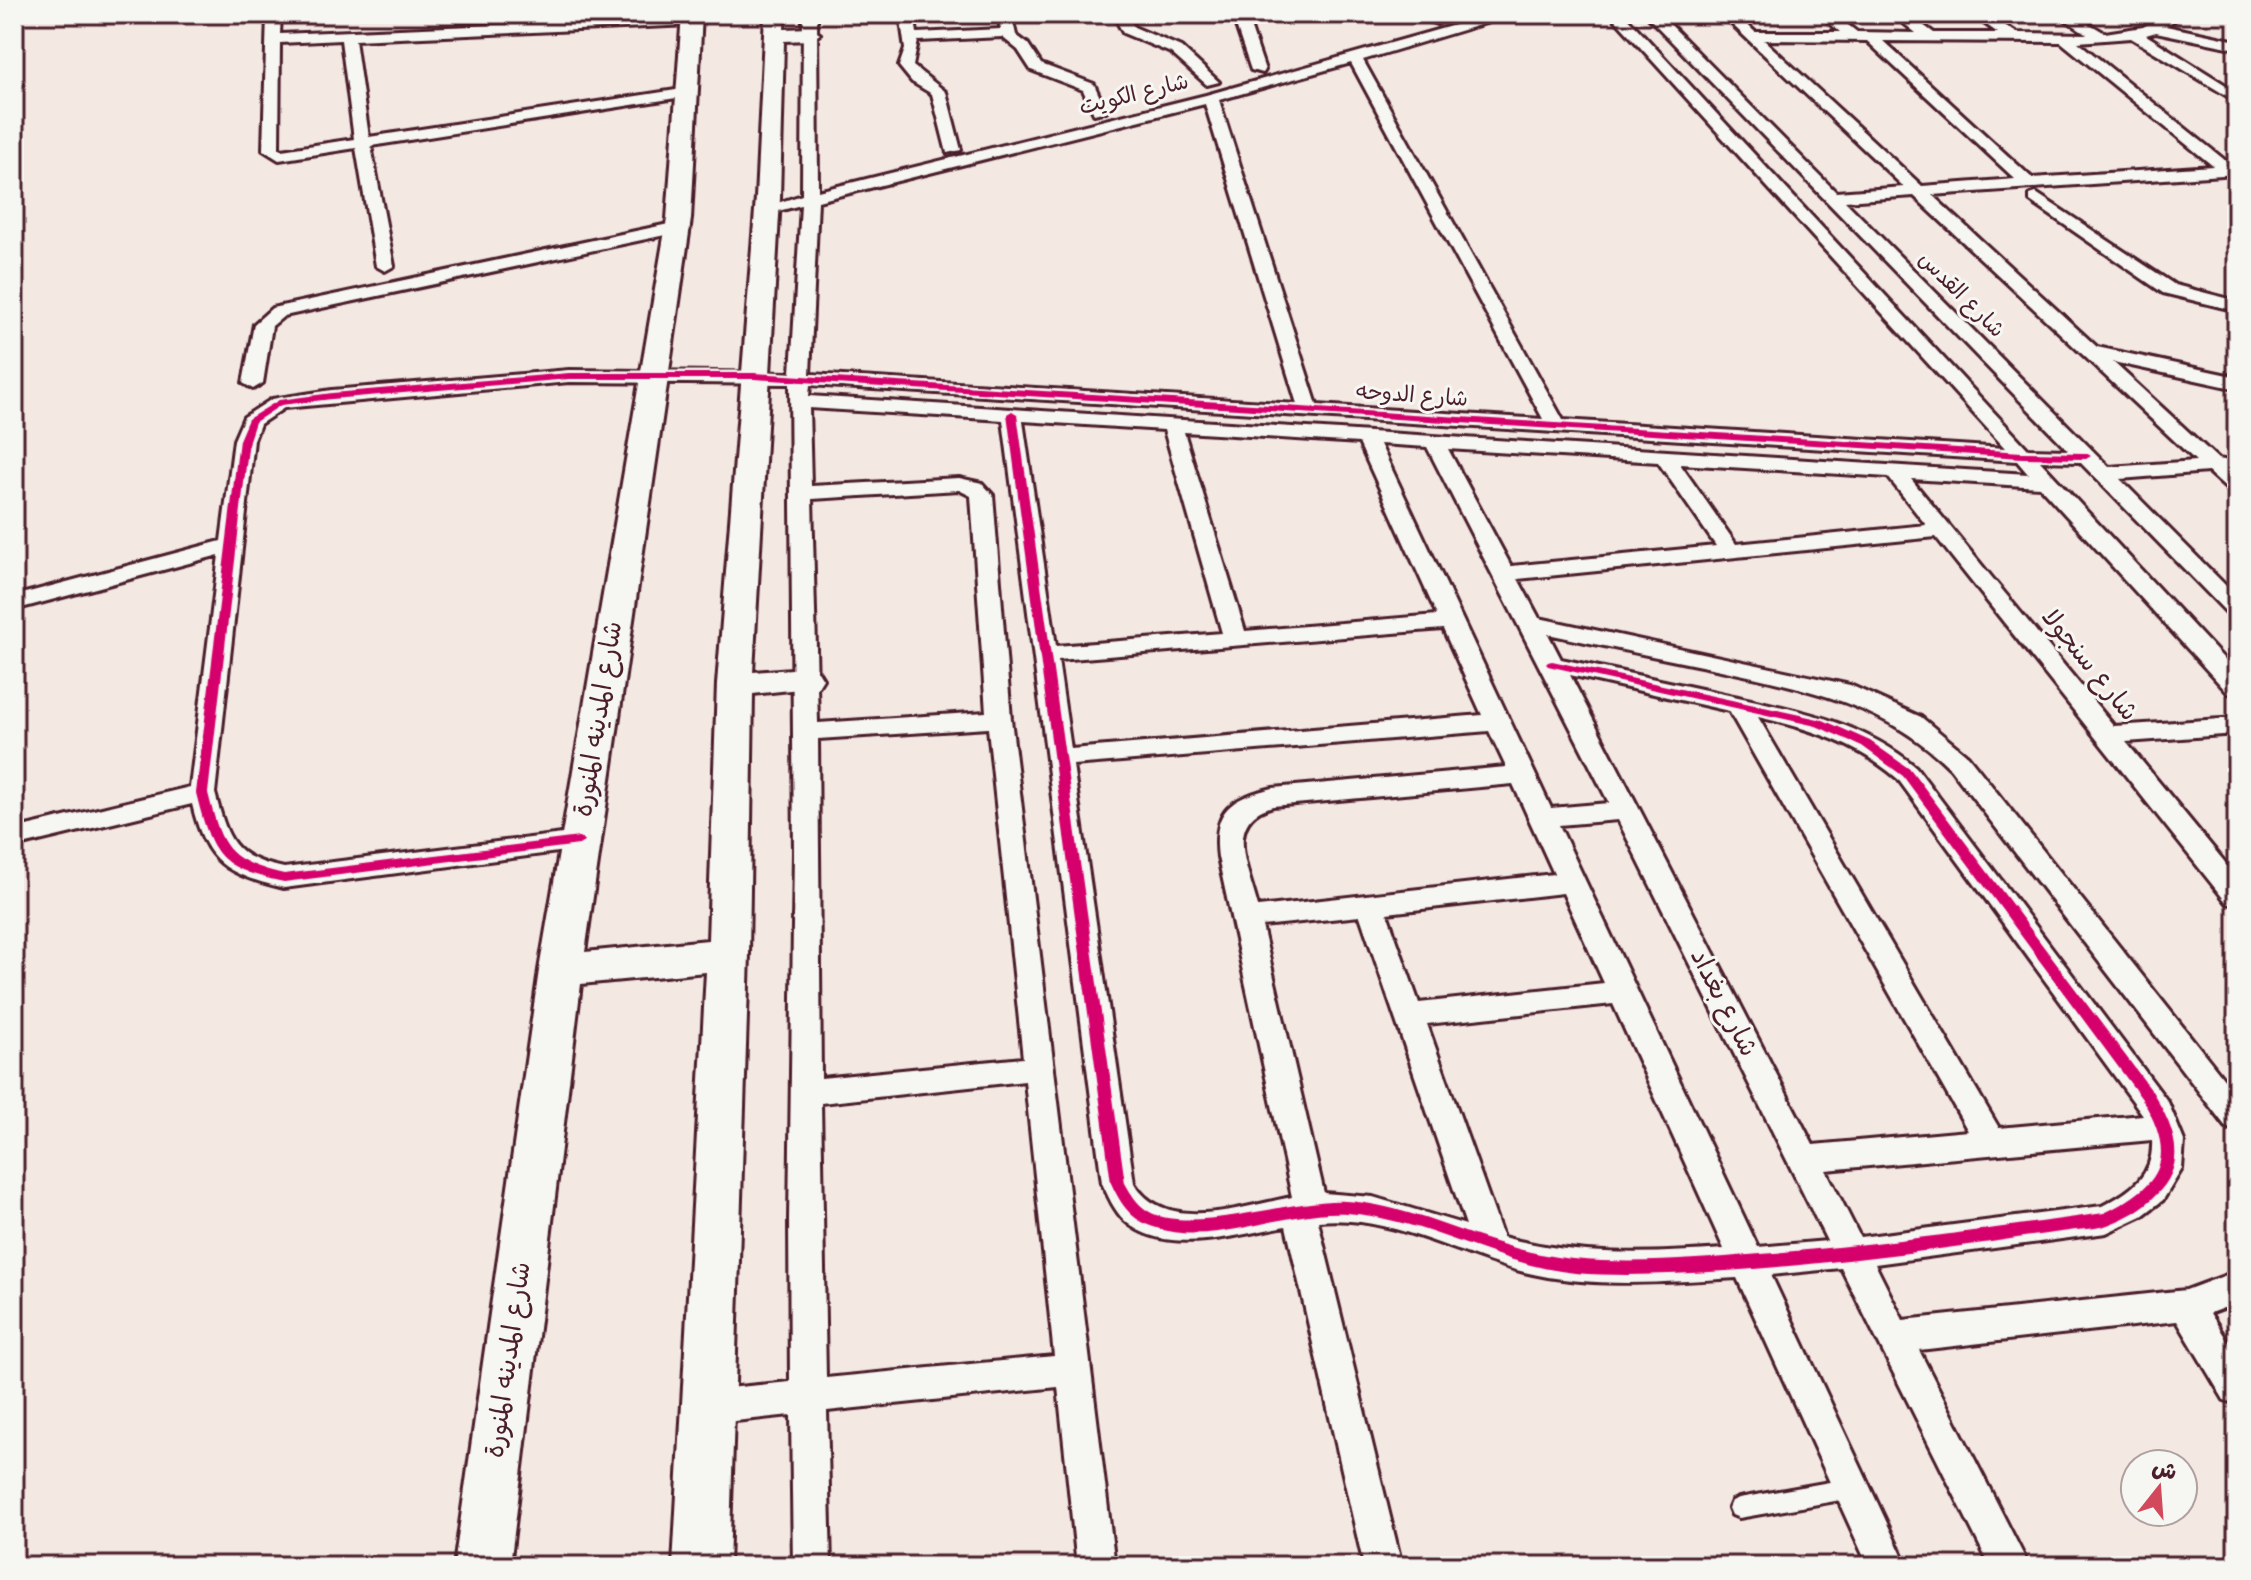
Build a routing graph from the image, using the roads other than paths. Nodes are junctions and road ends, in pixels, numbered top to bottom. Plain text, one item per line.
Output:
1 (274, 14) edge
2 (388, 14) edge
3 (907, 14) edge
4 (1013, 14) edge
5 (1120, 14) edge
6 (1239, 14) edge
7 (1413, 14) edge
8 (1456, 14) edge
9 (1509, 14) edge
10 (1617, 14) edge
11 (1652, 14) edge
12 (1728, 14) edge
13 (1826, 14) edge
14 (1899, 14) edge
15 (1978, 14) edge
16 (2064, 14) edge
17 (691, 17) edge
18 (2166, 19) edge
19 (1437, 20) junction
20 (792, 24) edge
21 (1006, 33) junction
22 (2135, 34) junction
23 (1752, 36) junction
24 (376, 37) junction
25 (912, 37) junction
26 (1863, 37) junction
27 (348, 38) junction
28 (1932, 38) junction
29 (2103, 38) junction
30 (271, 39) junction
31 (2017, 39) junction
32 (2066, 39) junction
33 (2237, 45) edge
34 (1355, 58) junction
35 (2177, 60) junction
36 (1266, 68) junction
37 (2222, 71) dead end
38 (1294, 75) junction
39 (1212, 90) junction
40 (689, 92) junction
41 (2237, 98) edge
42 (1099, 111) junction
43 (363, 144) junction
44 (953, 150) junction
45 (2232, 169) edge
46 (2237, 187) edge
47 (1916, 190) junction
48 (2032, 191) junction
49 (810, 193) junction
50 (1837, 203) junction
51 (768, 204) junction
52 (1932, 205) junction
53 (678, 227) junction
54 (385, 266) dead end
55 (2237, 306) edge
56 (2090, 351) junction
57 (1999, 367) junction
58 (1944, 371) junction
59 (655, 375) junction
60 (754, 376) junction
61 (253, 383) dead end
62 (2237, 383) edge
63 (799, 388) junction
64 (1308, 409) junction
65 (1012, 414) junction
66 (1172, 425) junction
67 (1556, 425) junction
68 (1446, 434) junction
69 (1366, 437) junction
70 (2022, 455) junction
71 (2086, 456) junction
72 (1665, 457) junction
73 (2237, 463) edge
74 (2213, 466) junction
75 (1894, 471) junction
76 (2103, 474) junction
77 (2045, 481) junction
78 (2237, 488) edge
79 (801, 493) junction
80 (1942, 530) junction
81 (233, 545) junction
82 (1730, 551) junction
83 (1503, 574) junction
84 (14, 603) edge
85 (2237, 610) edge
86 (1452, 621) junction
87 (1530, 623) junction
88 (1235, 638) junction
89 (1046, 654) junction
90 (1552, 664) junction
91 (805, 679) junction
92 (735, 684) junction
93 (2237, 688) edge
94 (1737, 703) junction
95 (999, 719) junction
96 (1499, 722) junction
97 (2237, 726) edge
98 (806, 732) junction
99 (2107, 735) junction
100 (1934, 736) junction
101 (1883, 752) junction
102 (1059, 758) junction
103 (1524, 774) junction
104 (202, 793) junction
105 (1624, 811) junction
106 (1544, 817) junction
107 (14, 838) edge
108 (579, 841) junction
109 (1574, 882) junction
110 (2237, 896) edge
111 (1370, 905) junction
112 (1246, 918) junction
113 (728, 954) junction
114 (560, 970) junction
115 (1625, 992) junction
116 (1409, 1015) junction
117 (1038, 1068) junction
118 (807, 1092) junction
119 (2237, 1118) edge
120 (2162, 1126) junction
121 (1991, 1142) junction
122 (1802, 1159) junction
123 (1305, 1208) junction
124 (1491, 1249) junction
125 (1851, 1255) junction
126 (1749, 1262) junction
127 (2237, 1286) edge
128 (2186, 1305) junction
129 (1893, 1337) junction
130 (1071, 1370) junction
131 (2237, 1388) edge
132 (807, 1397) junction
133 (707, 1407) junction
134 (1852, 1488) junction
135 (1739, 1508) dead end
136 (482, 1566) edge
137 (701, 1566) edge
138 (812, 1566) edge
139 (1096, 1566) edge
140 (1383, 1566) edge
141 (1888, 1566) edge
142 (2010, 1566) edge

1 - 30 street
2 - 24 street
3 - 25 street
4 - 21 street
5 - 39 street
6 - 36 street
7 - 19 street
8 - 19 street, شارع الكويت
9 - 34 street, شارع الكويت
10 - 58 street
11 - 50 street, شارع القدس
12 - 23 street, شارع القدس
13 - 26 street
14 - 28 street
15 - 31 street
16 - 29 street
17 - 24 street
17 - 40 main road, شارع المدينه المنورة
18 - 22 street
18 - 33 street
19 - 36 street, شارع الكويت
20 - 49 street
20 - 51 main road
21 - 25 street
21 - 42 street
22 - 29 street
22 - 35 street
23 - 26 street
23 - 47 street, شارع القدس
24 - 27 street
25 - 44 street
26 - 28 street
26 - 48 street
27 - 30 street
27 - 43 street
28 - 31 street
29 - 32 street
30 - 43 street
31 - 32 street
32 - 45 street
34 - 38 street, شارع الكويت
34 - 67 street
35 - 37 street
35 - 41 street
36 - 38 street
36 - 39 street, شارع الكويت
38 - 39 street, شارع الكويت
39 - 42 street, شارع الكويت
39 - 49 street, شارع الكويت
39 - 64 street
40 - 43 street
40 - 53 main road, شارع المدينه المنورة
42 - 44 street, شارع الكويت
43 - 54 street
44 - 49 street, شارع الكويت
45 - 48 street
46 - 48 street
47 - 48 street
47 - 50 street
47 - 52 street, شارع القدس
48 - 52 street
48 - 55 street
49 - 51 street, شارع الكويت
49 - 63 street
50 - 52 street
50 - 57 street, شارع القدس
51 - 60 main road
52 - 56 street, شارع القدس
53 - 59 main road, شارع المدينه المنورة
53 - 61 street
56 - 62 street
56 - 74 street, شارع القدس
57 - 58 street
57 - 71 street, شارع القدس
58 - 70 street
59 - 60 street
59 - 81 street
59 - 108 main road, شارع المدينه المنورة
60 - 63 street
60 - 92 main road
63 - 64 street, شارع الدوحه
63 - 65 street, شارع الدوحه
63 - 79 street
64 - 68 street, شارع الدوحه
65 - 66 street, شارع الدوحه
65 - 89 street
66 - 69 street, شارع الدوحه
66 - 88 street
67 - 68 street, شارع الدوحه
67 - 70 street, شارع الدوحه
68 - 69 street, شارع الدوحه
68 - 72 street, شارع الدوحه
68 - 83 street, شارع بغداد
69 - 86 street
70 - 71 street, شارع الدوحه
70 - 77 street
71 - 76 street, شارع القدس
72 - 75 street, شارع الدوحه
72 - 82 street
73 - 74 street
74 - 76 street
74 - 78 street, شارع القدس
75 - 77 street, شارع الدوحه
75 - 80 street, شارع سنجولا
76 - 85 street, شارع القدس
77 - 93 street
79 - 91 street
79 - 95 street
80 - 82 street
80 - 99 street, شارع سنجولا
81 - 84 street
81 - 104 street
82 - 83 street
83 - 87 street, شارع بغداد
86 - 88 street
86 - 96 street
87 - 90 street, شارع بغداد
87 - 100 street
88 - 89 street
89 - 102 street
90 - 94 street
90 - 105 street, شارع بغداد
91 - 92 main road
91 - 98 street
92 - 113 main road
94 - 101 street
94 - 121 street
95 - 98 street
95 - 117 street
96 - 102 street
96 - 103 street
97 - 99 street
98 - 118 street
99 - 110 street, شارع سنجولا
100 - 101 street
100 - 119 street
101 - 120 street
102 - 123 street
103 - 106 street
103 - 112 street
104 - 107 street
104 - 108 street
105 - 106 street
105 - 122 street, شارع بغداد
106 - 109 street
108 - 114 main road, شارع المدينه المنورة
109 - 111 street
109 - 115 street
111 - 112 street
111 - 116 street
112 - 123 street
113 - 114 main road
113 - 133 main road
114 - 136 main road, شارع المدينه المنورة
115 - 116 street
115 - 126 street
116 - 124 street
117 - 118 street
117 - 130 street
118 - 132 street
120 - 121 street
120 - 125 street
121 - 122 street
122 - 125 street, شارع بغداد
123 - 124 street
123 - 140 street
124 - 126 street
125 - 126 street
125 - 129 street, شارع بغداد
126 - 134 street
127 - 128 street
128 - 129 street
128 - 131 street
129 - 142 street, شارع بغداد
130 - 132 street
130 - 139 street
132 - 133 street
132 - 138 street
133 - 137 main road
134 - 135 lane
134 - 141 street

